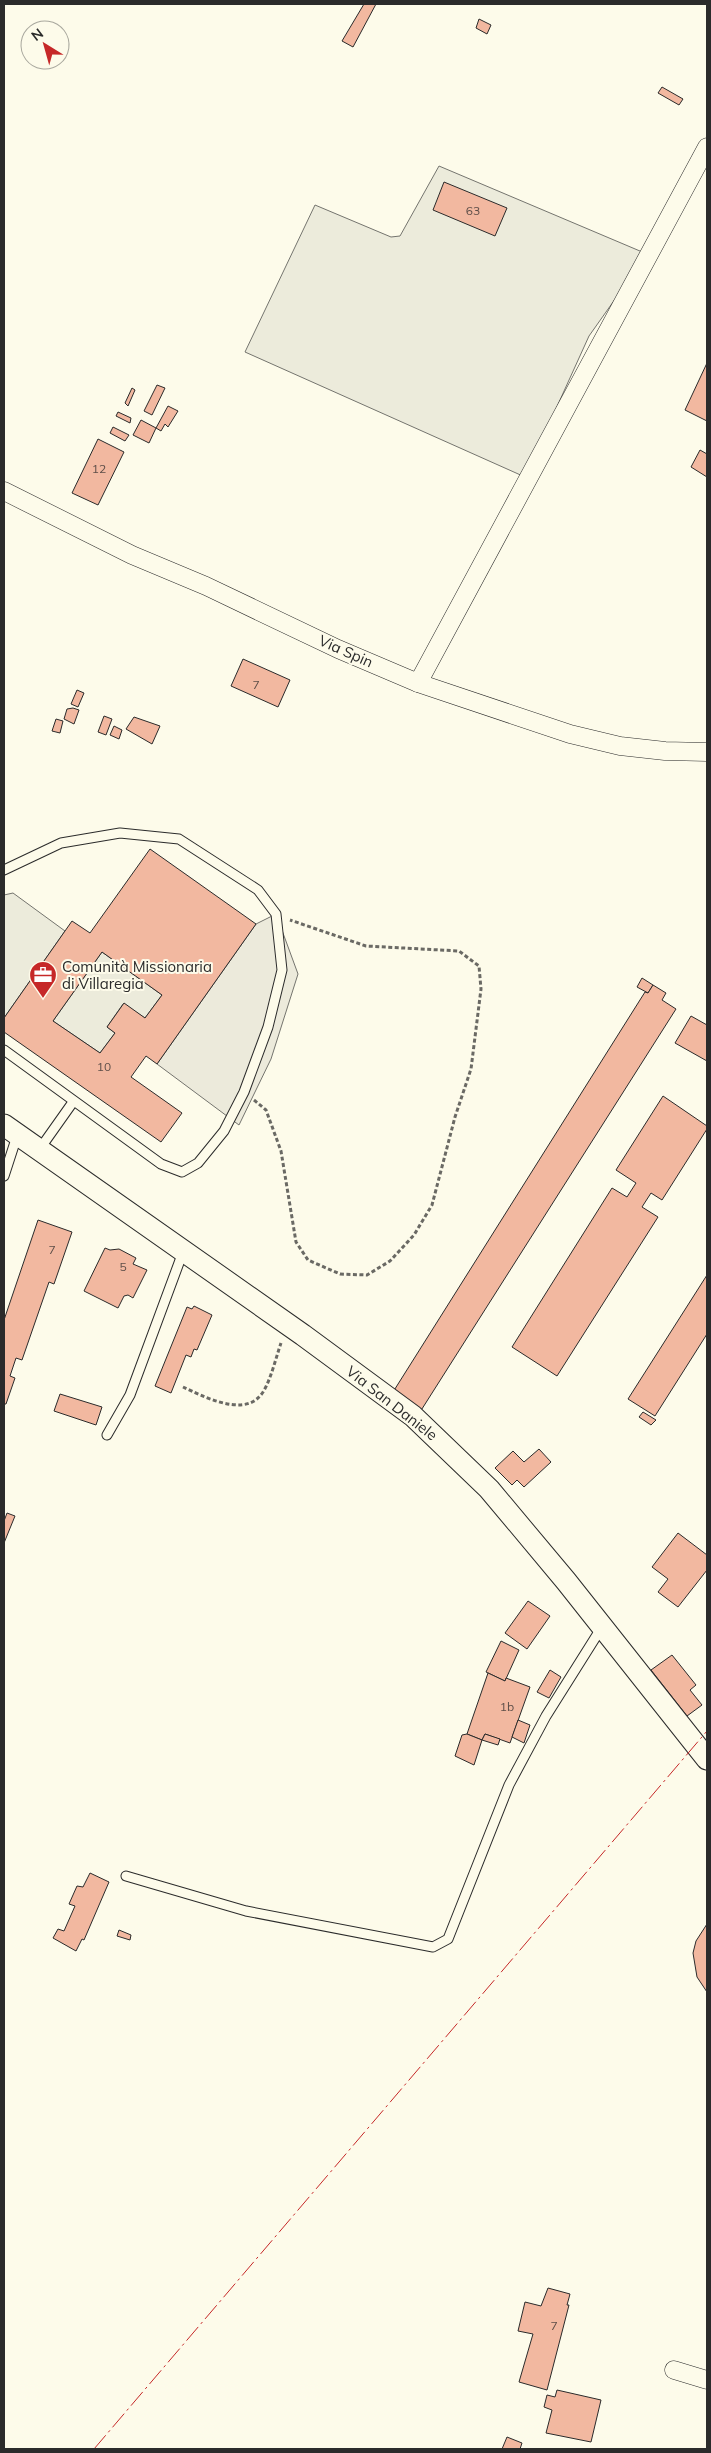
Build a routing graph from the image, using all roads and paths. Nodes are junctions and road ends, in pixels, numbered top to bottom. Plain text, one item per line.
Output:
1 (707, 147) edge
2 (4, 491) edge
3 (418, 683) junction
4 (707, 752) edge
5 (4, 870) edge
6 (276, 914) junction
7 (4, 1050) edge
8 (244, 1092) junction
9 (73, 1102) junction
10 (11, 1130) edge
11 (39, 1150) junction
12 (4, 1176) edge
13 (183, 1252) junction
14 (287, 1325) junction
15 (183, 1387) dead end
16 (107, 1435) dead end
17 (602, 1627) junction
18 (707, 1759) edge
19 (126, 1876) dead end
20 (674, 2370) dead end
21 (707, 2380) edge

1 - 3 street
2 - 3 street, Via Spin
3 - 4 street, Via Spin
5 - 6 lane
6 - 8 lane
6 - 8 path
7 - 9 lane
8 - 9 lane
9 - 11 lane
10 - 11 street, Via San Daniele
10 - 12 lane
11 - 13 street, Via San Daniele
13 - 14 street, Via San Daniele
13 - 16 lane
14 - 15 path
14 - 17 street, Via San Daniele
17 - 18 street, Via San Daniele
17 - 19 lane
20 - 21 street

